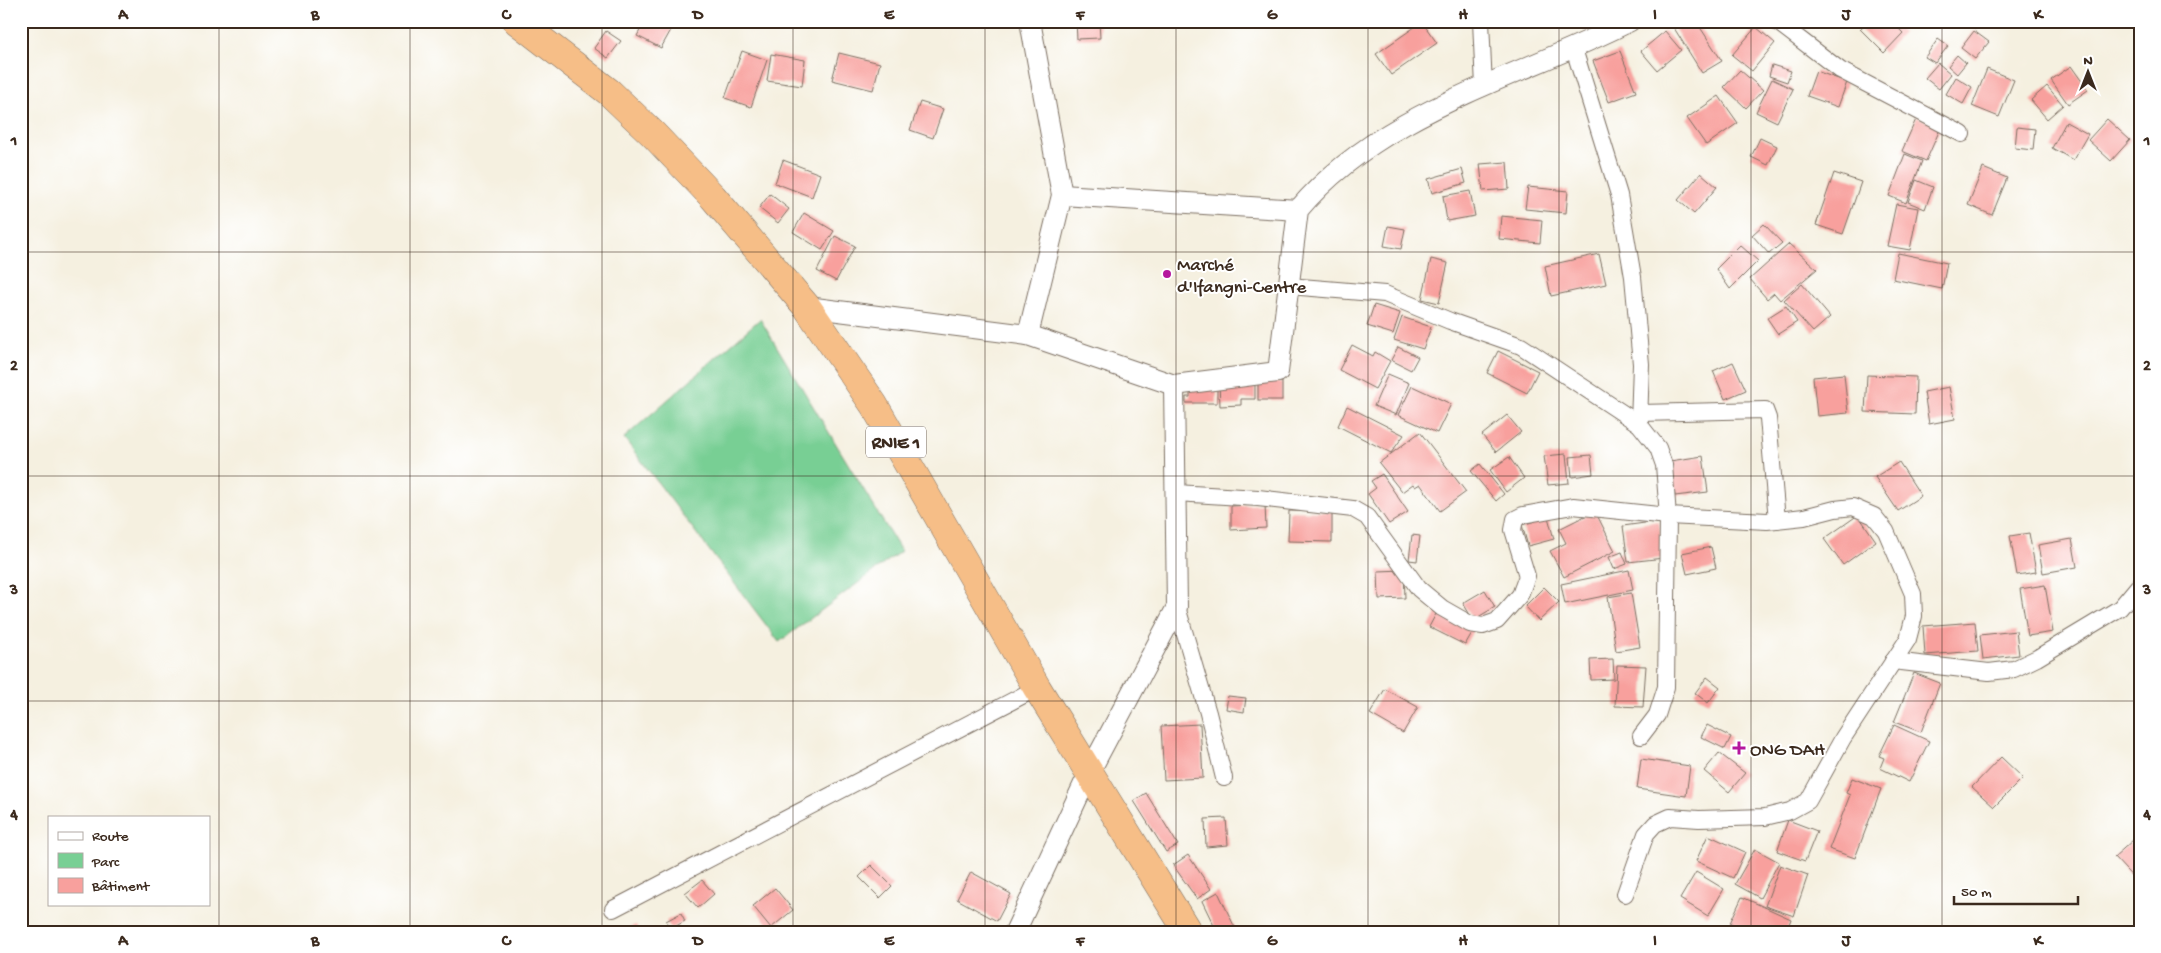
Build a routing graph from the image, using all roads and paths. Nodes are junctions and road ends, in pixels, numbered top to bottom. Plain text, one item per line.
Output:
1 (517, 21) edge
2 (1030, 21) edge
3 (1481, 21) edge
4 (1630, 21) edge
5 (1776, 21) edge
6 (1574, 49) junction
7 (1484, 87) junction
8 (1962, 134) dead end
9 (1062, 195) junction
10 (1298, 210) junction
11 (1289, 286) junction
12 (807, 307) junction
13 (1028, 335) junction
14 (1174, 385) junction
15 (1639, 418) junction
16 (1176, 493) junction
17 (1668, 516) junction
18 (1777, 520) junction
19 (2140, 584) edge
20 (1177, 607) junction
21 (1893, 661) junction
22 (1037, 688) junction
23 (1641, 736) dead end
24 (1089, 773) junction
25 (1224, 778) dead end
26 (1625, 894) dead end
27 (613, 909) dead end
28 (1015, 932) edge
29 (1188, 932) edge

1 - 12 highway, RNIE 1
2 - 9 street
3 - 7 street
4 - 6 street
5 - 8 street
6 - 7 street
6 - 15 street
7 - 10 street
9 - 10 street
9 - 13 street
10 - 11 street
11 - 14 street
11 - 15 street
12 - 13 street
12 - 22 highway, RNIE 1
13 - 14 street
14 - 16 street
15 - 17 street
15 - 18 street
16 - 17 street
16 - 20 street
17 - 18 street
17 - 23 street
18 - 21 street
19 - 21 street
20 - 24 street
20 - 25 street
21 - 26 street
22 - 24 highway, RNIE 1
22 - 27 street
24 - 28 street
24 - 29 highway, RNIE 1

